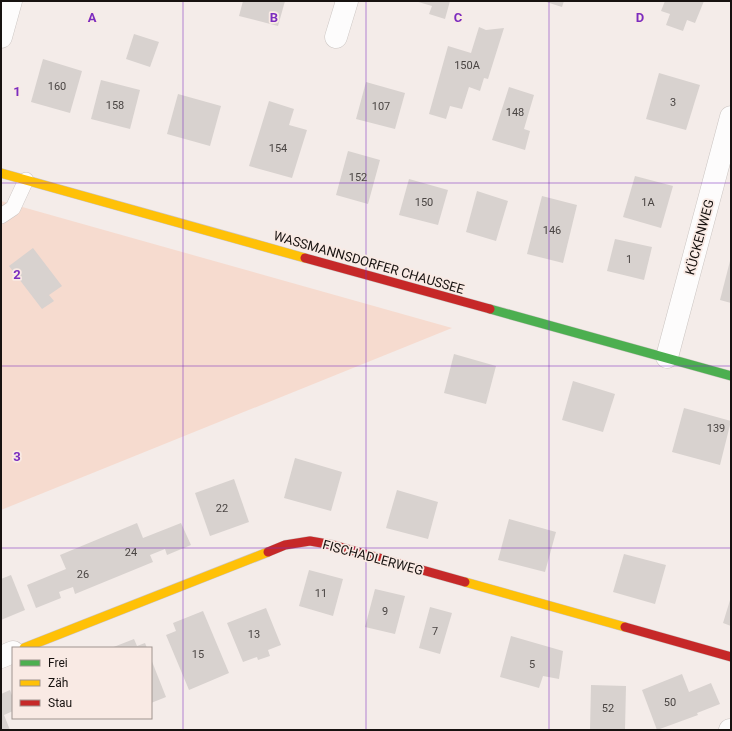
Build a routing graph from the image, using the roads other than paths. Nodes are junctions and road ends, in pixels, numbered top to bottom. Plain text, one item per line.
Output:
1 (11, 1) edge
2 (347, 1) edge
3 (1, 37) edge
4 (336, 37) dead end
5 (731, 117) edge
6 (1, 173) edge
7 (26, 180) junction
8 (1, 216) edge
9 (667, 357) junction
10 (731, 376) edge
11 (27, 647) edge
12 (12, 652) edge
13 (1, 657) edge
14 (731, 657) edge

1 - 3 street
2 - 4 street
5 - 9 street, KÜCKENWEG
6 - 7 street, WASSMANNSDORFER CHAUSSEE
7 - 8 lane
7 - 9 street, WASSMANNSDORFER CHAUSSEE
9 - 10 street, WASSMANNSDORFER CHAUSSEE
11 - 14 street, FISCHADLERWEG
12 - 13 street

